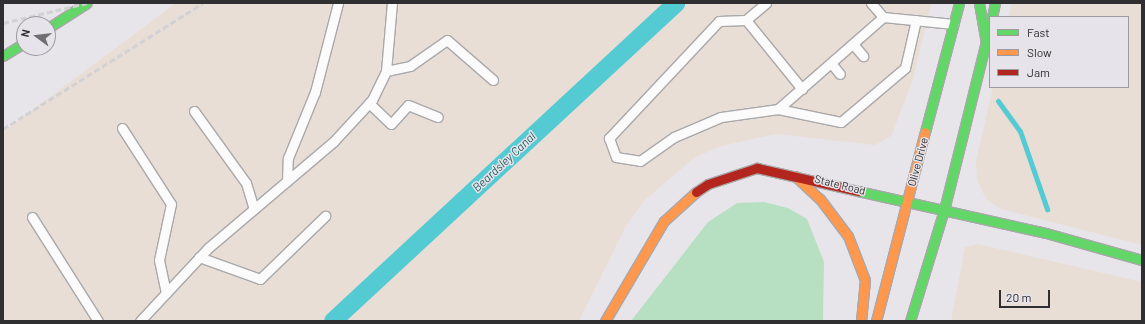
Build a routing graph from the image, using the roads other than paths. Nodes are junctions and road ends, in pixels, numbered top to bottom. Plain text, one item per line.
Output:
1 (87, 3) edge
2 (338, 3) edge
3 (392, 3) edge
4 (766, 3) edge
5 (872, 3) edge
6 (959, 3) edge
7 (979, 3) edge
8 (995, 3) edge
9 (992, 16) edge
10 (883, 17) junction
11 (746, 20) junction
12 (916, 20) junction
13 (56, 23) edge
14 (954, 24) junction
15 (989, 29) edge
16 (986, 41) junction
17 (853, 44) junction
18 (16, 48) edge
19 (3, 56) edge
20 (862, 56) dead end
21 (831, 63) junction
22 (386, 71) junction
23 (840, 74) dead end
24 (493, 80) dead end
25 (802, 89) junction
26 (369, 103) junction
27 (778, 109) junction
28 (194, 111) dead end
29 (438, 116) dead end
30 (122, 128) dead end
31 (792, 174) junction
32 (287, 181) junction
33 (907, 202) junction
34 (254, 209) junction
35 (944, 210) junction
36 (326, 216) dead end
37 (32, 218) dead end
38 (199, 258) junction
39 (1142, 260) edge
40 (166, 293) junction
41 (98, 321) edge
42 (140, 321) edge
43 (605, 321) edge
44 (861, 321) edge
45 (876, 321) edge
46 (910, 321) edge

1 - 13 street
2 - 32 lane
3 - 22 lane
4 - 11 lane
5 - 10 lane
6 - 14 street, Olive Drive
7 - 16 street
8 - 9 street
10 - 12 lane
10 - 17 lane
11 - 25 lane
11 - 27 lane
12 - 14 lane
12 - 27 lane
14 - 33 street, Olive Drive
15 - 16 street
16 - 35 street
17 - 20 lane
17 - 21 lane
18 - 19 street
21 - 23 lane
21 - 25 lane
22 - 24 lane
22 - 26 lane
25 - 27 lane
26 - 29 lane
26 - 32 lane
28 - 34 lane
30 - 40 lane
31 - 33 street, State Road
31 - 43 street, State Road
31 - 44 street
32 - 34 lane
33 - 35 street, State Road
33 - 45 street, Olive Drive
34 - 38 lane
35 - 39 street, State Road
35 - 46 street
36 - 38 lane
37 - 41 lane
38 - 40 lane
40 - 42 lane

